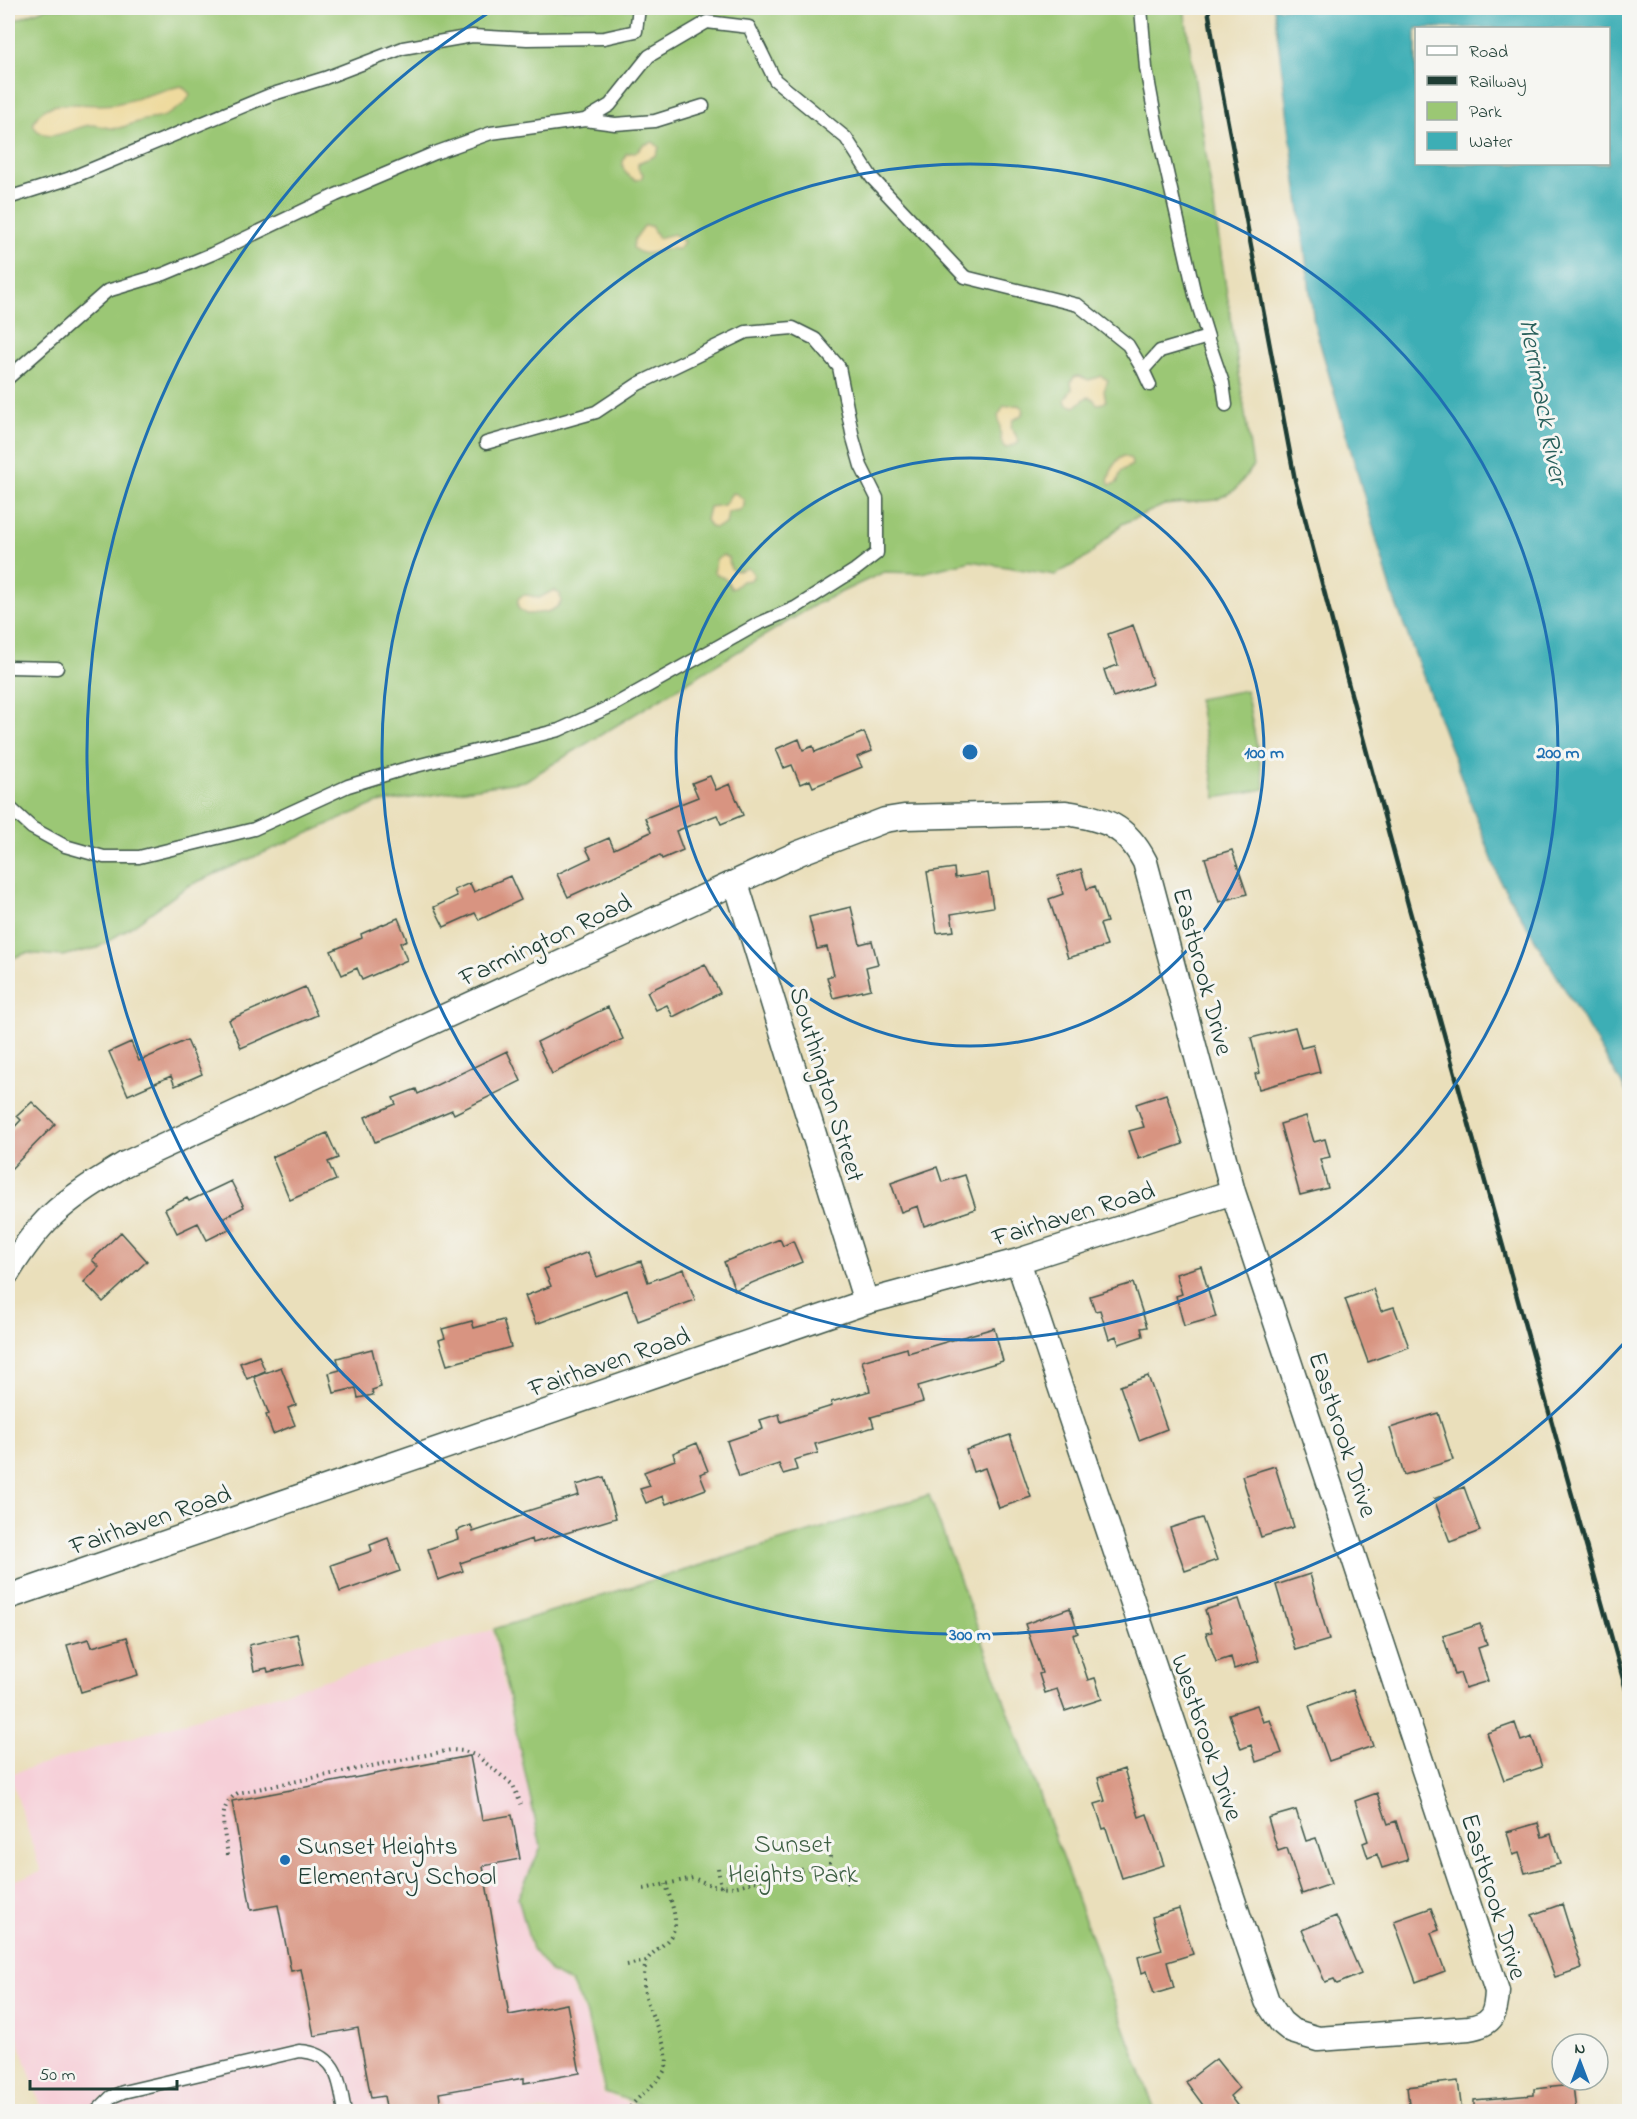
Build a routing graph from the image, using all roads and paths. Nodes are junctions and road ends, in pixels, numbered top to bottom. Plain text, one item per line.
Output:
1 (639, 8) edge
2 (1141, 8) edge
3 (703, 106) dead end
4 (585, 120) junction
5 (8, 198) edge
6 (1207, 337) junction
7 (1143, 370) junction
8 (8, 378) edge
9 (1150, 385) dead end
10 (1226, 405) dead end
11 (486, 443) dead end
12 (8, 667) edge
13 (57, 668) dead end
14 (8, 806) edge
15 (1145, 862) joint
16 (736, 882) junction
17 (1233, 1192) junction
18 (1018, 1261) junction
19 (8, 1272) edge
20 (866, 1302) junction
21 (8, 1597) edge
22 (521, 1804) dead end
23 (228, 1855) dead end
24 (830, 1856) dead end
25 (718, 1868) dead end
26 (830, 1874) junction
27 (666, 1884) junction
28 (850, 1884) dead end
29 (721, 1888) junction
30 (644, 1889) dead end
31 (647, 1961) junction
32 (627, 1965) dead end
33 (1491, 2019) joint
34 (96, 2112) edge
35 (345, 2112) edge
36 (627, 2112) edge

1 - 5 lane
2 - 6 lane
3 - 4 lane
4 - 7 lane
4 - 8 lane
6 - 7 lane
6 - 10 lane
7 - 9 lane
11 - 14 lane
12 - 13 lane
15 - 16 street, Farmington Road
15 - 17 street, Eastbrook Drive
16 - 19 street, Farmington Road
16 - 20 street, Southington Street
17 - 18 street, Fairhaven Road
17 - 33 street, Eastbrook Drive
18 - 20 street, Fairhaven Road
18 - 33 street, Westbrook Drive
20 - 21 street, Fairhaven Road
22 - 23 path
24 - 26 path
25 - 29 path
26 - 28 path
26 - 29 path
27 - 29 path
27 - 30 path
27 - 31 path
31 - 32 path
31 - 36 path
34 - 35 lane

